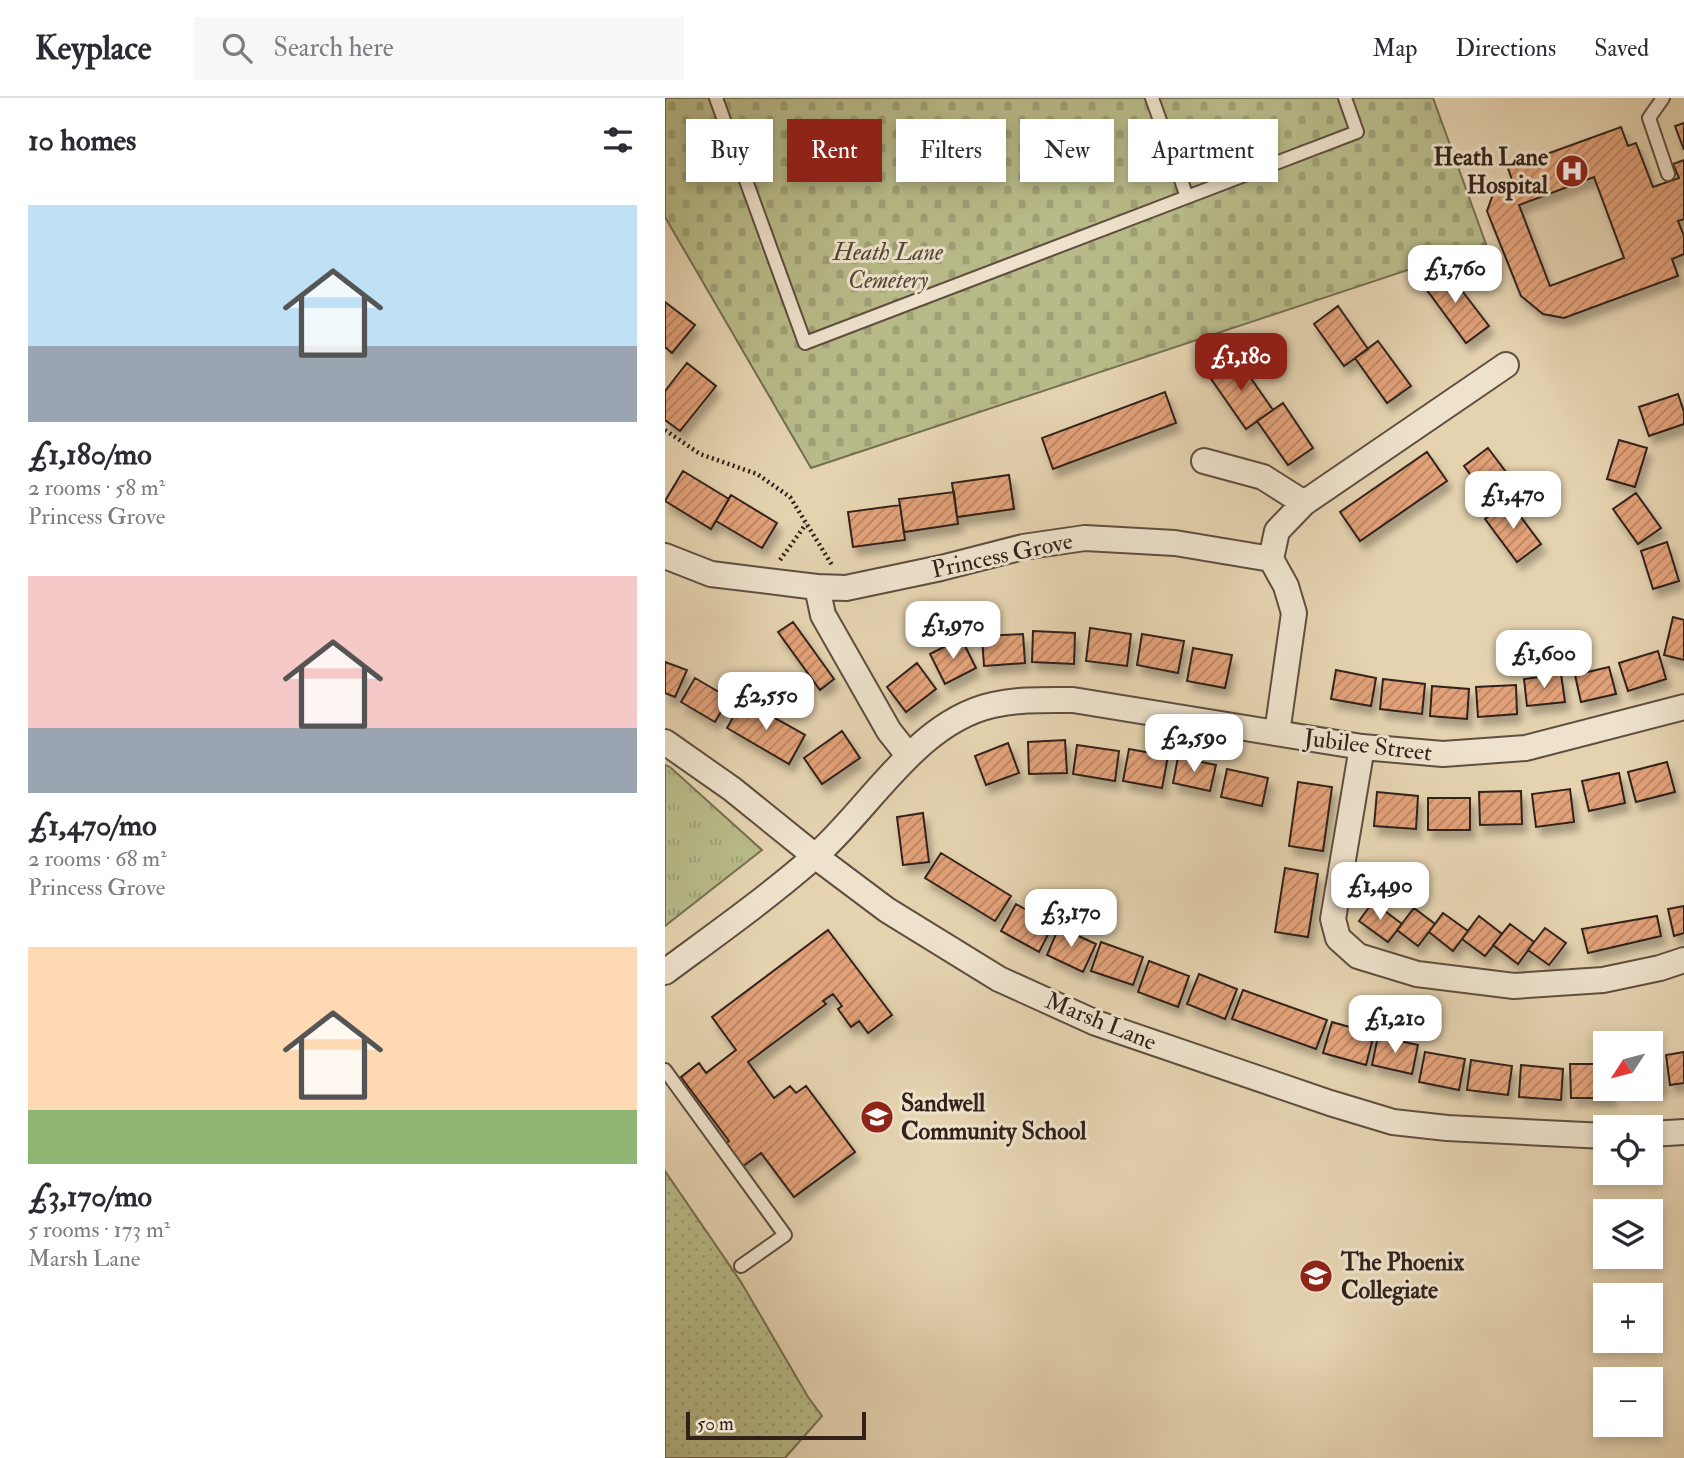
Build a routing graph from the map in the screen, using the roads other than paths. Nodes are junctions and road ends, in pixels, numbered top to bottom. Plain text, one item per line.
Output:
1 (716, 98) edge
2 (1151, 98) edge
3 (1345, 98) edge
4 (1663, 98) edge
5 (1668, 174) dead end
6 (1187, 197) junction
7 (1506, 365) dead end
8 (1204, 461) dead end
9 (1304, 503) junction
10 (665, 556) edge
11 (1271, 559) junction
12 (817, 587) junction
13 (1684, 707) edge
14 (1277, 733) junction
15 (665, 742) edge
16 (1362, 747) junction
17 (908, 755) junction
18 (815, 856) junction
19 (1684, 960) edge
20 (665, 972) edge
21 (665, 1070) edge
22 (1684, 1132) edge
23 (1663, 1133) edge
24 (1593, 1135) edge
25 (741, 1266) dead end

1 - 6 lane
2 - 6 lane
3 - 6 lane
4 - 5 lane
7 - 9 street
8 - 9 street
9 - 11 street
10 - 12 street, Princess Grove
11 - 12 street, Princess Grove
11 - 14 street
12 - 17 street
13 - 16 street, Jubilee Street
14 - 16 street, Jubilee Street
14 - 17 street, Jubilee Street
15 - 18 street, Marsh Lane
16 - 19 street
17 - 18 street, Jubilee Street
18 - 20 street, Jubilee Street
18 - 24 street, Marsh Lane
21 - 25 lane
22 - 23 street

